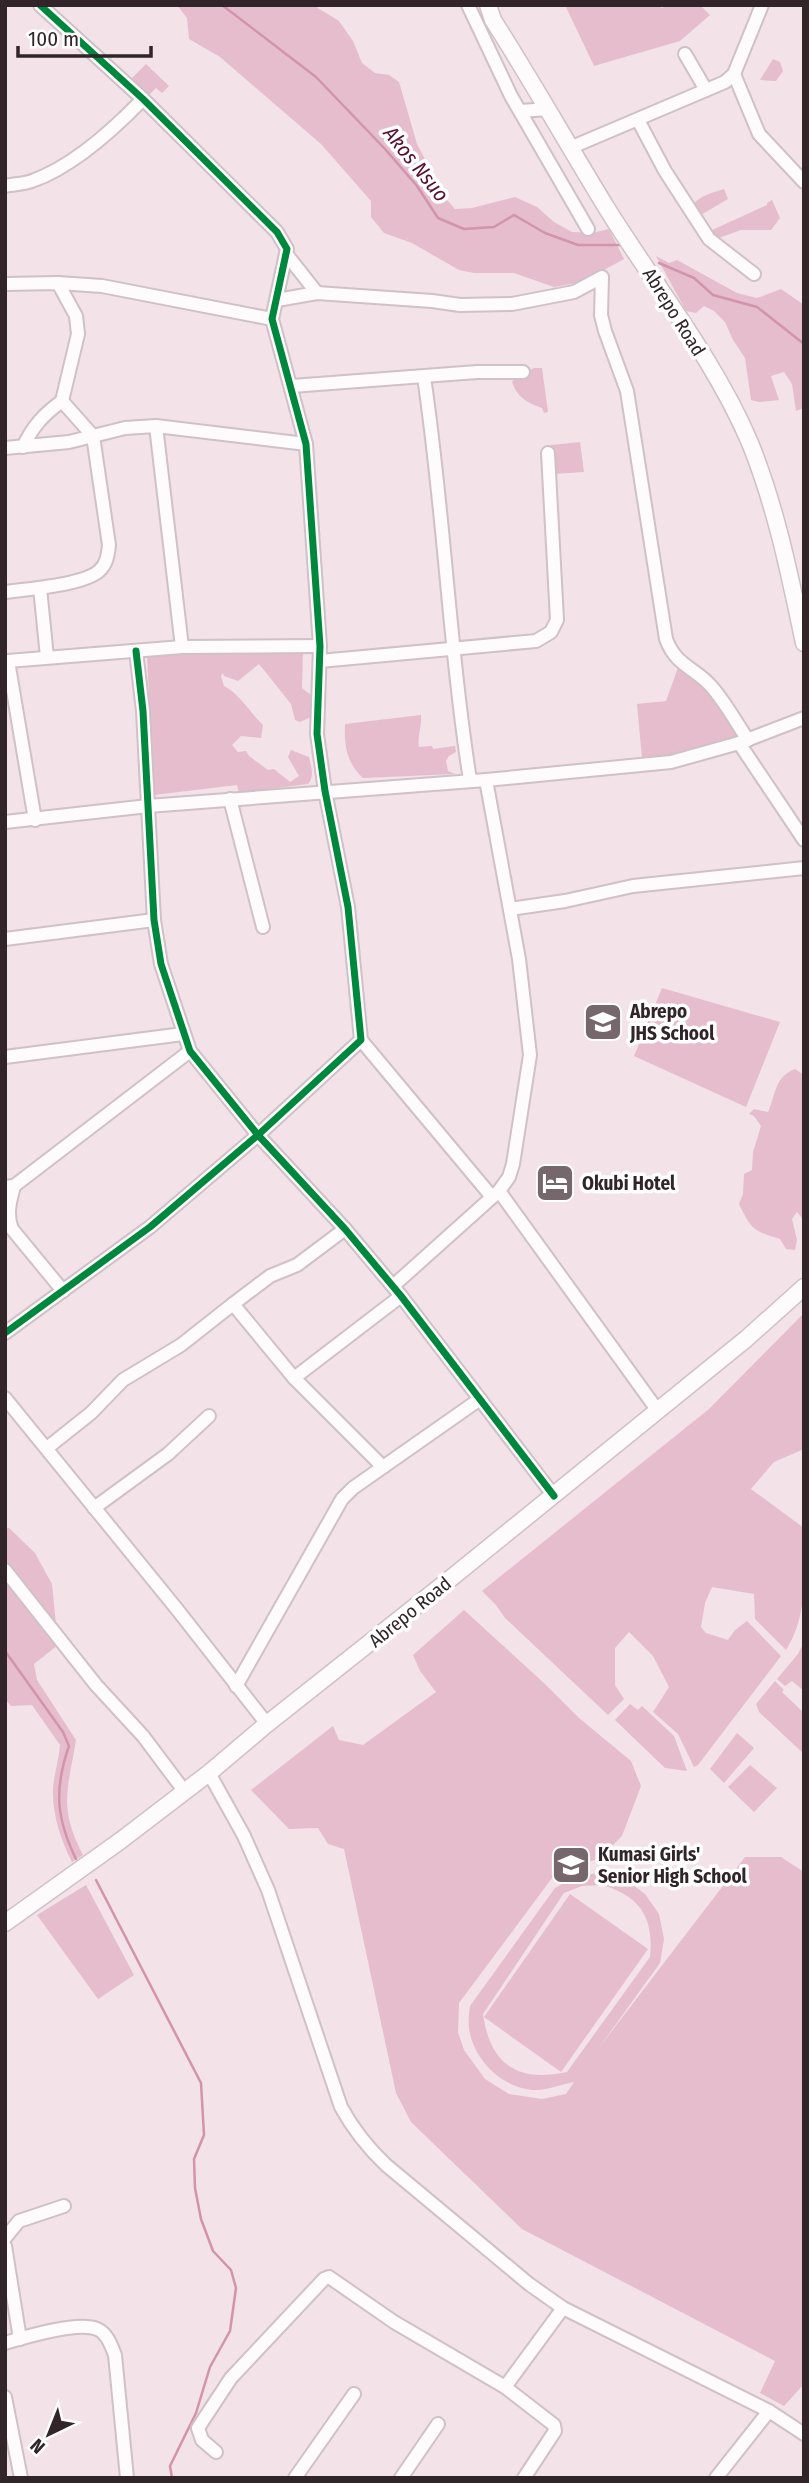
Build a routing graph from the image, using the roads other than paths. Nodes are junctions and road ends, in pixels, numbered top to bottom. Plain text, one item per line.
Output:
1 (40, 5) edge
2 (468, 5) edge
3 (488, 5) edge
4 (762, 5) edge
5 (685, 54) dead end
6 (734, 75) junction
7 (706, 90) junction
8 (143, 99) junction
9 (549, 109) junction
10 (520, 111) junction
11 (638, 120) junction
12 (572, 147) junction
13 (804, 181) edge
14 (5, 185) edge
15 (588, 229) dead end
16 (287, 255) junction
17 (754, 274) dead end
18 (58, 283) junction
19 (5, 284) edge
20 (317, 293) junction
21 (276, 300) junction
22 (272, 319) junction
23 (523, 372) dead end
24 (424, 377) junction
25 (292, 386) junction
26 (62, 401) junction
27 (156, 426) junction
28 (93, 436) junction
29 (306, 444) junction
30 (23, 447) junction
31 (5, 448) edge
32 (548, 453) dead end
33 (797, 578) edge
34 (40, 588) junction
35 (5, 592) edge
36 (804, 643) edge
37 (320, 646) junction
38 (182, 647) junction
39 (453, 649) junction
40 (136, 651) junction
41 (47, 657) junction
42 (320, 661) junction
43 (7, 662) edge
44 (804, 718) edge
45 (743, 742) junction
46 (470, 780) junction
47 (486, 780) junction
48 (325, 792) junction
49 (230, 799) junction
50 (148, 806) junction
51 (35, 820) junction
52 (5, 822) edge
53 (804, 840) edge
54 (804, 868) edge
55 (510, 909) junction
56 (154, 920) junction
57 (263, 927) dead end
58 (5, 939) edge
59 (183, 1034) junction
60 (361, 1040) junction
61 (190, 1051) junction
62 (5, 1058) edge
63 (258, 1135) junction
64 (10, 1187) edge
65 (496, 1194) junction
66 (345, 1229) junction
67 (804, 1287) edge
68 (63, 1291) junction
69 (397, 1291) junction
70 (233, 1304) junction
71 (5, 1333) edge
72 (294, 1378) junction
73 (5, 1398) edge
74 (480, 1399) junction
75 (658, 1411) junction
76 (209, 1416) dead end
77 (47, 1448) junction
78 (383, 1467) junction
79 (554, 1496) junction
80 (94, 1508) junction
81 (5, 1570) edge
82 (236, 1686) junction
83 (267, 1724) junction
84 (209, 1773) junction
85 (185, 1792) junction
86 (5, 1923) edge
87 (64, 2206) dead end
88 (5, 2238) edge
89 (5, 2246) edge
90 (564, 2308) junction
91 (20, 2339) junction
92 (5, 2343) edge
93 (505, 2387) junction
94 (354, 2394) dead end
95 (5, 2397) edge
96 (769, 2412) junction
97 (438, 2424) dead end
98 (804, 2434) edge
99 (216, 2452) dead end
100 (21, 2478) edge
101 (127, 2478) edge
102 (295, 2478) edge
103 (401, 2478) edge
104 (524, 2478) edge
105 (716, 2478) edge

1 - 8 street
2 - 10 street
3 - 9 main road, Abrepo Road
4 - 6 street
5 - 7 street
6 - 7 street
6 - 13 street
7 - 11 street
8 - 14 street
8 - 16 street
9 - 10 street
9 - 12 main road, Abrepo Road
10 - 15 street
11 - 12 street
11 - 17 street
12 - 33 main road, Abrepo Road
16 - 20 street
16 - 21 street
18 - 19 street
18 - 22 street
18 - 26 street
20 - 21 street
20 - 45 street
21 - 22 street
22 - 25 street
23 - 24 street
24 - 25 street
24 - 39 street
25 - 29 street
26 - 28 street
26 - 30 street
27 - 28 street
27 - 29 street
27 - 38 street
28 - 30 street
28 - 34 street
29 - 37 street
30 - 31 street
32 - 39 street
33 - 36 main road, Abrepo Road
34 - 35 street
34 - 41 street
37 - 38 street
37 - 42 street
38 - 40 street
39 - 42 street
39 - 46 street
40 - 41 street
40 - 50 street
41 - 43 street
42 - 48 street
43 - 51 street
44 - 45 street
45 - 47 street
45 - 53 street
46 - 47 street
46 - 48 street
47 - 55 street
48 - 49 street
48 - 60 street
49 - 50 street
49 - 57 street
50 - 51 street
50 - 56 street
51 - 52 street
54 - 55 street
55 - 65 street
56 - 58 street
56 - 59 street
59 - 61 street
59 - 62 street
60 - 63 street
60 - 65 street
61 - 63 street
61 - 64 street
63 - 66 street
63 - 68 street
64 - 68 street
65 - 69 street
65 - 75 street
66 - 69 street
66 - 70 street
67 - 75 main road, Abrepo Road
68 - 71 street
69 - 72 street
69 - 74 street
70 - 72 street
70 - 77 street
72 - 78 street
73 - 77 street
74 - 78 street
74 - 79 street
75 - 79 main road, Abrepo Road
76 - 80 street
77 - 80 street
78 - 82 street
79 - 83 main road, Abrepo Road
80 - 82 street
81 - 85 street
82 - 83 street
83 - 84 main road, Abrepo Road
84 - 85 main road, Abrepo Road
84 - 90 street
85 - 86 main road, Abrepo Road
87 - 88 street
89 - 91 street
90 - 93 street
90 - 96 street
91 - 92 street
91 - 101 street
93 - 99 street
93 - 104 street
94 - 102 street
95 - 100 street
96 - 98 street
96 - 105 street
97 - 103 street

